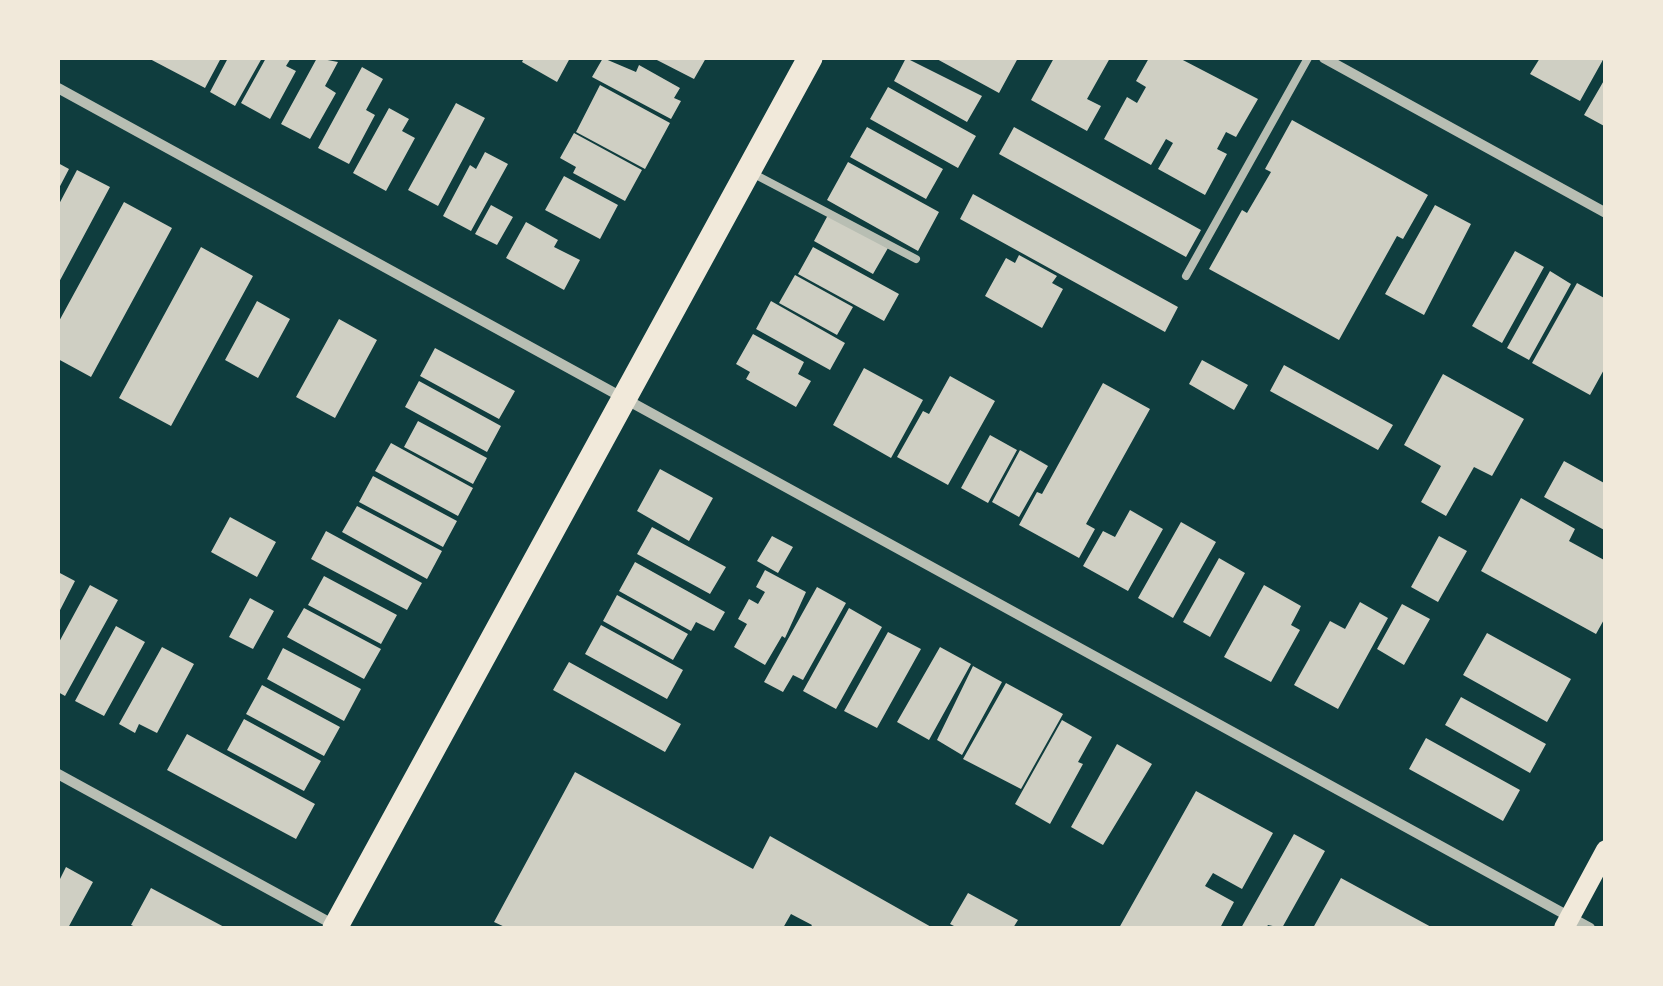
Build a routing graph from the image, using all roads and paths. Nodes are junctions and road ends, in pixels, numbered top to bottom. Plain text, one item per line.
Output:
1 (810, 58) edge
2 (1308, 58) edge
3 (1324, 58) edge
4 (58, 88) edge
5 (748, 170) junction
6 (1606, 212) edge
7 (916, 260) dead end
8 (1186, 276) dead end
9 (626, 397) junction
10 (58, 774) edge
11 (1606, 850) edge
12 (1567, 923) edge
13 (338, 928) edge
14 (1590, 928) edge

1 - 5 main road
2 - 8 lane
3 - 6 street
4 - 9 street
5 - 7 lane
5 - 9 main road
9 - 12 street
9 - 13 main road
10 - 13 street
11 - 12 main road
12 - 14 street

